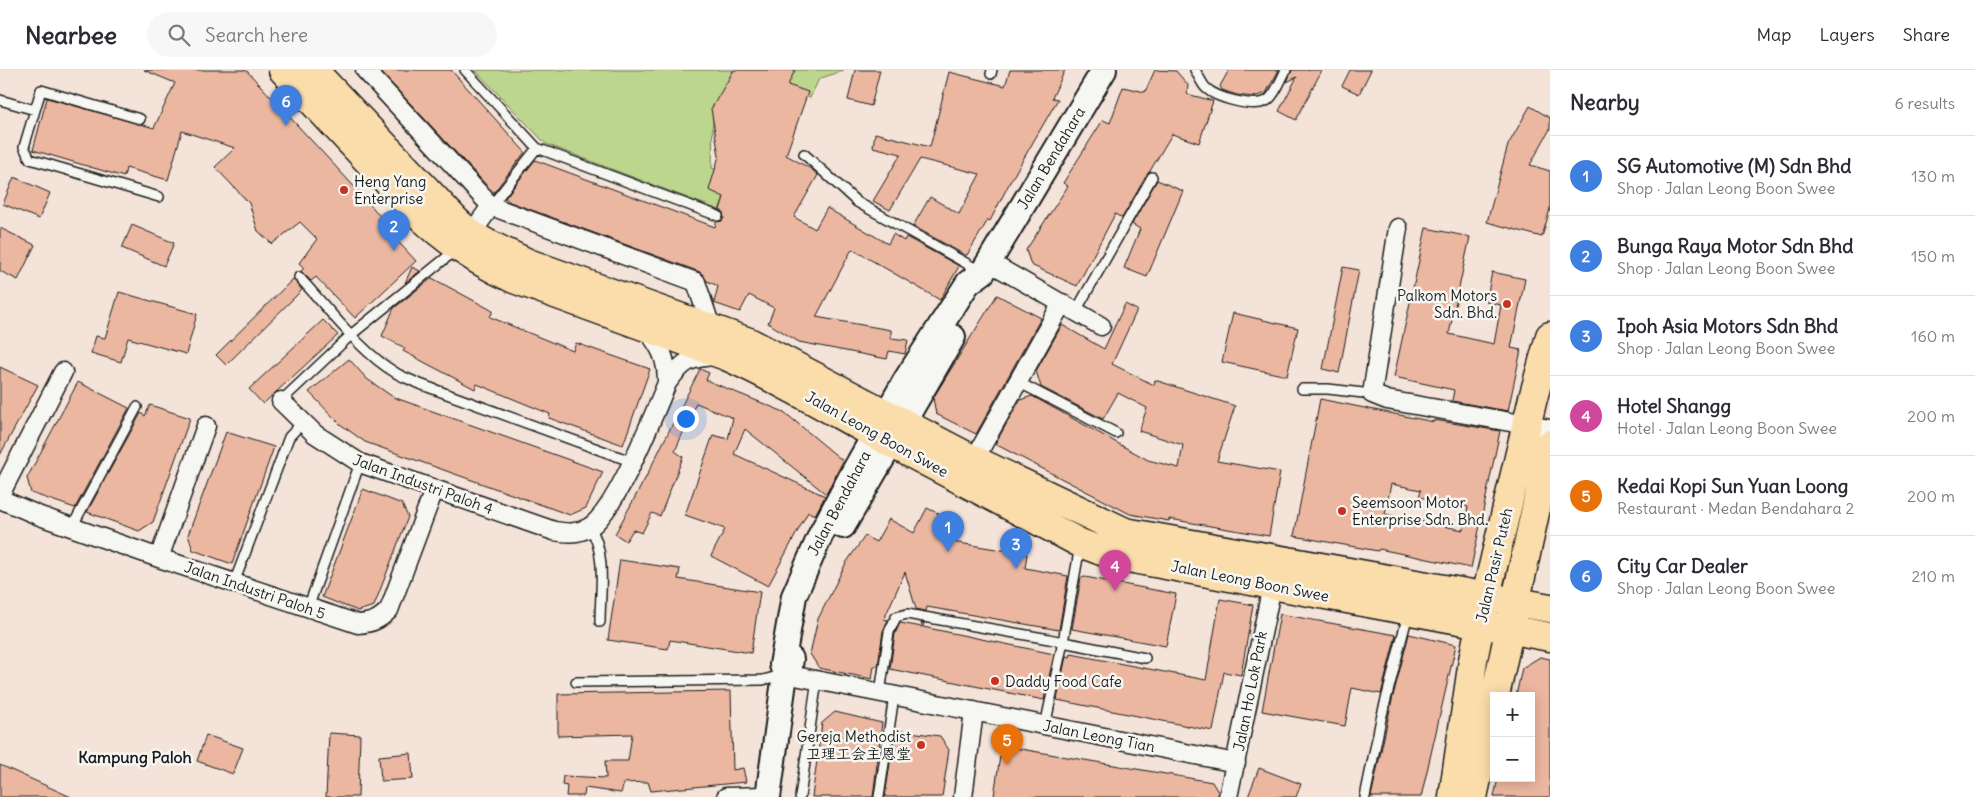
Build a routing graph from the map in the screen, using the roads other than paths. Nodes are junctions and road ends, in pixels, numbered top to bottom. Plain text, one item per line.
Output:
1 (283, 70) edge
2 (313, 70) edge
3 (365, 70) edge
4 (465, 70) edge
5 (1104, 70) edge
6 (1195, 70) edge
7 (1286, 70) edge
8 (0, 100) edge
9 (35, 110) junction
10 (140, 119) dead end
11 (538, 148) junction
12 (804, 154) dead end
13 (1152, 178) dead end
14 (159, 197) dead end
15 (491, 206) junction
16 (718, 216) dead end
17 (1398, 228) dead end
18 (464, 241) junction
19 (986, 267) junction
20 (299, 277) dead end
21 (1069, 307) junction
22 (1102, 326) dead end
23 (711, 327) junction
24 (646, 328) junction
25 (352, 334) junction
26 (1550, 336) edge
27 (726, 356) junction
28 (63, 372) dead end
29 (1018, 382) junction
30 (668, 383) junction
31 (1302, 389) dead end
32 (1372, 394) junction
33 (281, 401) joint
34 (137, 407) dead end
35 (302, 423) junction
36 (206, 426) dead end
37 (1538, 427) edge
38 (889, 429) junction
39 (1116, 432) dead end
40 (1550, 444) edge
41 (974, 460) junction
42 (633, 462) junction
43 (360, 463) junction
44 (434, 490) junction
45 (0, 495) edge
46 (0, 499) edge
47 (72, 527) junction
48 (590, 527) junction
49 (1080, 543) junction
50 (1496, 554) junction
51 (159, 558) junction
52 (1524, 561) junction
53 (234, 583) junction
54 (1272, 586) junction
55 (1444, 589) junction
56 (1486, 596) junction
57 (1515, 601) junction
58 (308, 608) junction
59 (1550, 608) edge
60 (1409, 611) junction
61 (1444, 617) junction
62 (600, 622) dead end
63 (1480, 623) junction
64 (1509, 629) junction
65 (1550, 638) edge
66 (1063, 642) junction
67 (1145, 658) dead end
68 (1473, 660) junction
69 (1500, 670) junction
70 (785, 674) junction
71 (817, 680) junction
72 (576, 682) dead end
73 (1496, 692) edge
74 (887, 694) junction
75 (974, 711) junction
76 (1490, 721) edge
77 (1045, 726) junction
78 (1236, 762) junction
79 (726, 797) edge
80 (768, 797) edge
81 (800, 797) edge
82 (879, 797) edge
83 (963, 797) edge
84 (1228, 797) edge
85 (1365, 797) edge
86 (1453, 797) edge
87 (1474, 797) edge

1 - 18 main road, Jalan Leong Boon Swee
2 - 18 main road, Jalan Leong Boon Swee
3 - 15 street
4 - 11 lane
5 - 19 main road, Jalan Bendahara
6 - 7 lane
8 - 9 lane
9 - 10 lane
9 - 14 lane
11 - 15 lane
11 - 16 lane
12 - 19 lane
13 - 21 lane
15 - 18 street
15 - 23 street
17 - 32 street
18 - 23 main road, Jalan Leong Boon Swee
18 - 24 main road, Jalan Leong Boon Swee
18 - 25 lane, Jalan Industri Paloh 4
19 - 21 street
19 - 38 main road, Jalan Bendahara
20 - 25 lane
21 - 22 street
21 - 29 street
23 - 38 main road, Jalan Leong Boon Swee
24 - 27 main road, Jalan Leong Boon Swee
24 - 30 street
25 - 33 lane, Jalan Industri Paloh 4
25 - 42 lane
26 - 37 main road, Jalan Pasir Puteh
27 - 30 street
27 - 38 main road, Jalan Leong Boon Swee
28 - 45 street
29 - 39 lane
29 - 41 street
30 - 42 street
31 - 32 lane
32 - 37 street
33 - 35 street, Jalan Industri Paloh 4
34 - 47 lane
35 - 43 street, Jalan Industri Paloh 4
35 - 53 lane
36 - 51 street
37 - 50 main road, Jalan Pasir Puteh
38 - 41 main road, Jalan Leong Boon Swee
38 - 49 main road, Jalan Leong Boon Swee
38 - 70 main road, Jalan Bendahara
40 - 52 main road, Jalan Pasir Puteh
41 - 55 main road, Jalan Leong Boon Swee
42 - 48 street
43 - 44 street, Jalan Industri Paloh 4
43 - 58 lane
44 - 48 street, Jalan Industri Paloh 4
44 - 58 street, Jalan Industri Paloh 5
46 - 47 street, Jalan Industri Paloh 5
47 - 51 street, Jalan Industri Paloh 5
48 - 62 lane
49 - 54 main road, Jalan Leong Boon Swee
49 - 66 lane
50 - 55 main road
50 - 56 main road, Jalan Pasir Puteh
51 - 53 street, Jalan Industri Paloh 5
52 - 57 main road, Jalan Pasir Puteh
52 - 59 main road
53 - 58 street, Jalan Industri Paloh 5
54 - 60 main road, Jalan Leong Boon Swee
54 - 78 street, Jalan Ho Lok Park
55 - 56 main road, Jalan Leong Boon Swee
56 - 57 main road, Jalan Leong Boon Swee
56 - 63 main road, Jalan Pasir Puteh
57 - 59 main road, Jalan Leong Boon Swee
57 - 64 main road, Jalan Pasir Puteh
60 - 61 main road, Jalan Leong Boon Swee
60 - 85 lane
61 - 63 main road, Jalan Leong Boon Swee
61 - 68 main road
63 - 64 main road, Jalan Leong Boon Swee
63 - 68 main road, Jalan Pasir Puteh
64 - 65 main road, Jalan Leong Boon Swee
64 - 69 main road, Jalan Pasir Puteh
65 - 69 main road
66 - 67 lane
66 - 74 lane
66 - 77 lane
68 - 86 main road, Jalan Pasir Puteh
69 - 73 main road, Jalan Pasir Puteh
70 - 71 street, Jalan Leong Tian
70 - 72 lane
70 - 80 main road, Jalan Bendahara
71 - 74 street, Jalan Leong Tian
71 - 81 lane
74 - 75 street, Jalan Leong Tian
74 - 82 lane
75 - 77 street, Jalan Leong Tian
75 - 83 street
76 - 87 main road
77 - 78 street, Jalan Leong Tian
78 - 84 street, Jalan Ho Lok Park
79 - 80 street

